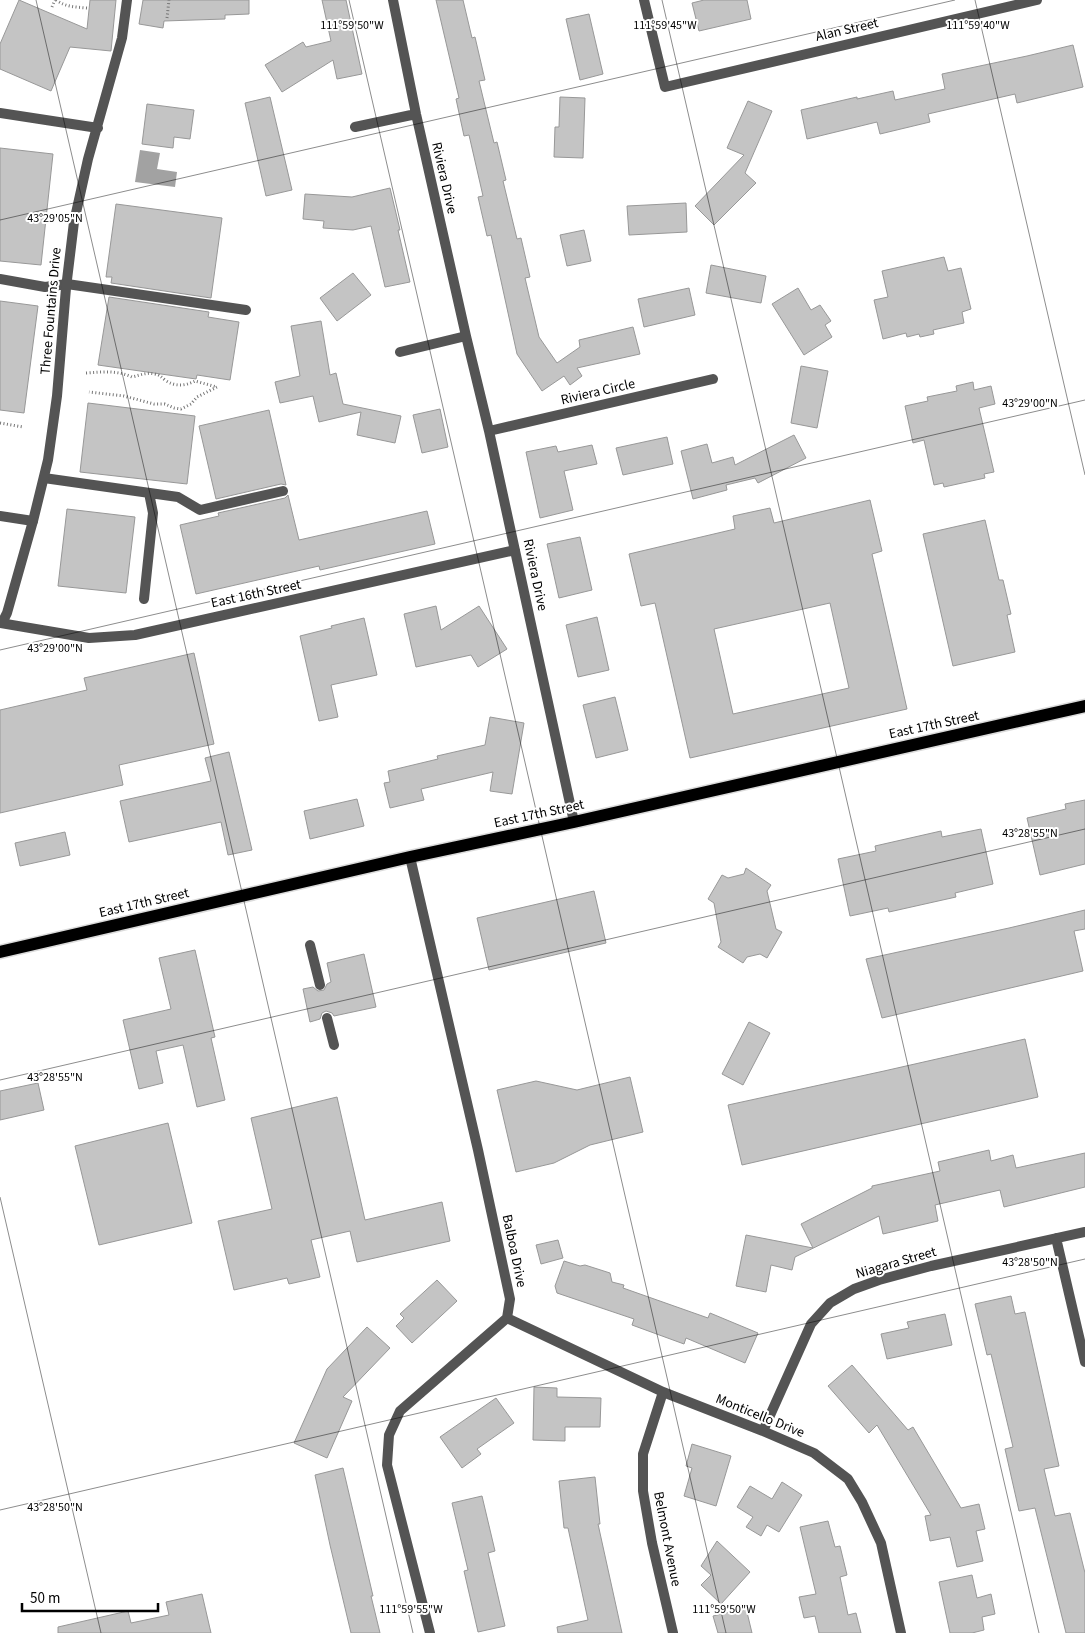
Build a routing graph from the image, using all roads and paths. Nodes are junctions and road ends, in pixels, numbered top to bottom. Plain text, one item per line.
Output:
1 (55, 0) edge
2 (127, 0) edge
3 (169, 0) edge
4 (393, 0) edge
5 (644, 0) edge
6 (1037, 0) edge
7 (52, 7) dead end
8 (87, 8) dead end
9 (166, 18) dead end
10 (0, 113) edge
11 (416, 114) junction
12 (355, 127) dead end
13 (98, 128) junction
14 (0, 279) edge
15 (67, 284) junction
16 (246, 310) dead end
17 (466, 336) junction
18 (400, 352) dead end
19 (86, 373) dead end
20 (713, 379) dead end
21 (89, 392) dead end
22 (0, 423) edge
23 (23, 427) dead end
24 (489, 431) junction
25 (44, 478) junction
26 (283, 491) dead end
27 (148, 493) junction
28 (0, 516) edge
29 (33, 521) junction
30 (515, 550) junction
31 (144, 599) dead end
32 (1, 623) edge
33 (1085, 706) edge
34 (574, 822) junction
35 (410, 857) junction
36 (310, 945) dead end
37 (0, 952) edge
38 (320, 985) dead end
39 (327, 1018) dead end
40 (334, 1045) dead end
41 (1085, 1232) edge
42 (1056, 1238) junction
43 (507, 1318) junction
44 (1085, 1362) edge
45 (663, 1392) junction
46 (763, 1431) junction
47 (430, 1633) edge
48 (673, 1633) edge
49 (901, 1633) edge

1 - 7 path
1 - 8 path
2 - 13 street, Three Fountains Drive
3 - 9 path
4 - 11 street, Riviera Drive
5 - 6 street, Alan Street
10 - 13 street
11 - 12 street
11 - 17 street, Riviera Drive
13 - 15 street, Three Fountains Drive
14 - 15 street
15 - 16 street
15 - 25 street, Three Fountains Drive
17 - 18 street
17 - 24 street, Riviera Drive
19 - 21 path
20 - 24 street, Riviera Circle
22 - 23 path
24 - 30 street, Riviera Drive
25 - 27 street
25 - 29 street, Three Fountains Drive
26 - 27 street
27 - 31 street
28 - 29 street
29 - 32 street, Three Fountains Drive
30 - 32 street, East 16th Street
30 - 34 street, Riviera Drive
33 - 34 main road, East 17th Street
34 - 35 main road, East 17th Street
35 - 37 main road, East 17th Street
35 - 43 street, Balboa Drive
36 - 38 street
39 - 40 street
41 - 42 street, Niagara Street
42 - 44 street
42 - 46 street, Niagara Street
43 - 45 street, Monticello Drive
43 - 47 street
45 - 46 street, Monticello Drive
45 - 48 street, Belmont Avenue
46 - 49 street, Monticello Drive

